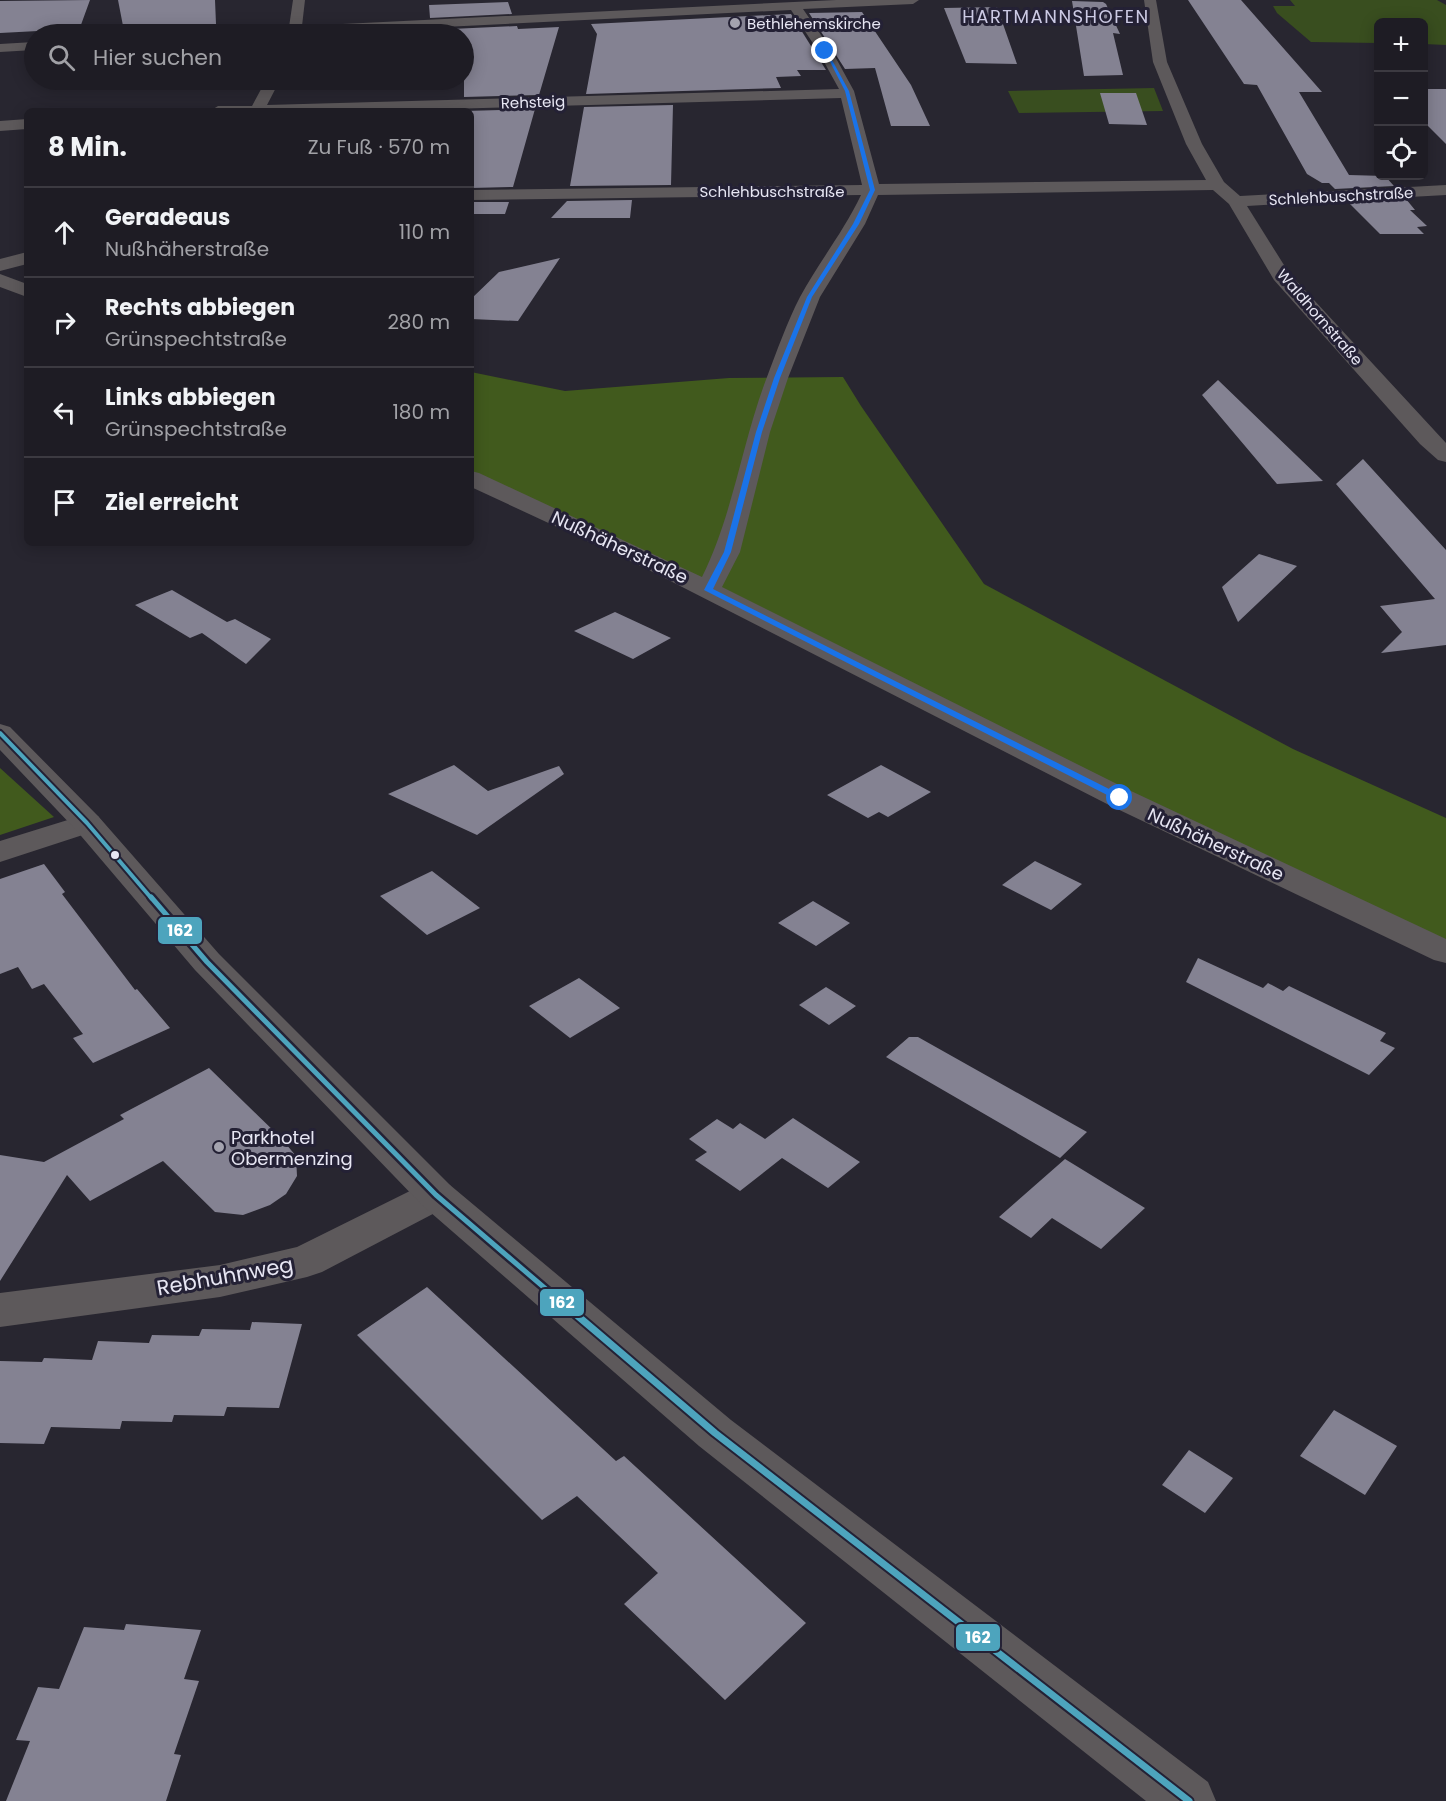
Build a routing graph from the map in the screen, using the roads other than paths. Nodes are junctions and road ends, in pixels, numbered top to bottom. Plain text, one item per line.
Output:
1 (299, 0) edge
2 (640, 0) edge
3 (913, 0) edge
4 (1150, 0) edge
5 (795, 6) junction
6 (650, 13) junction
7 (296, 24) edge
8 (444, 24) edge
9 (24, 47) edge
10 (0, 48) edge
11 (268, 90) edge
12 (848, 93) junction
13 (258, 108) edge
14 (327, 108) edge
15 (24, 124) edge
16 (0, 126) edge
17 (1217, 185) junction
18 (872, 190) junction
19 (1446, 190) edge
20 (474, 195) edge
21 (1236, 201) junction
22 (24, 259) edge
23 (0, 265) edge
24 (0, 280) edge
25 (24, 290) edge
26 (1446, 455) edge
27 (474, 479) edge
28 (708, 590) junction
29 (0, 733) edge
30 (87, 824) junction
31 (0, 852) edge
32 (1446, 952) edge
33 (436, 1195) junction
34 (0, 1310) edge
35 (1189, 1801) edge

1 - 7 street
2 - 6 street
3 - 5 street
4 - 17 street, Waldhornstraße
5 - 6 street
5 - 12 street
6 - 8 street
9 - 10 street
11 - 13 street
12 - 14 street, Rehsteig
12 - 18 street
15 - 16 street
17 - 18 street, Schlehbuschstraße
17 - 21 street, Waldhornstraße
18 - 20 street, Schlehbuschstraße
18 - 28 street
19 - 21 street, Schlehbuschstraße
21 - 26 street, Waldhornstraße
22 - 23 street
24 - 25 street
27 - 28 street, Nußhäherstraße
28 - 32 street, Nußhäherstraße
29 - 30 street
30 - 31 street
30 - 33 street
33 - 34 street, Rebhuhnweg
33 - 35 street

